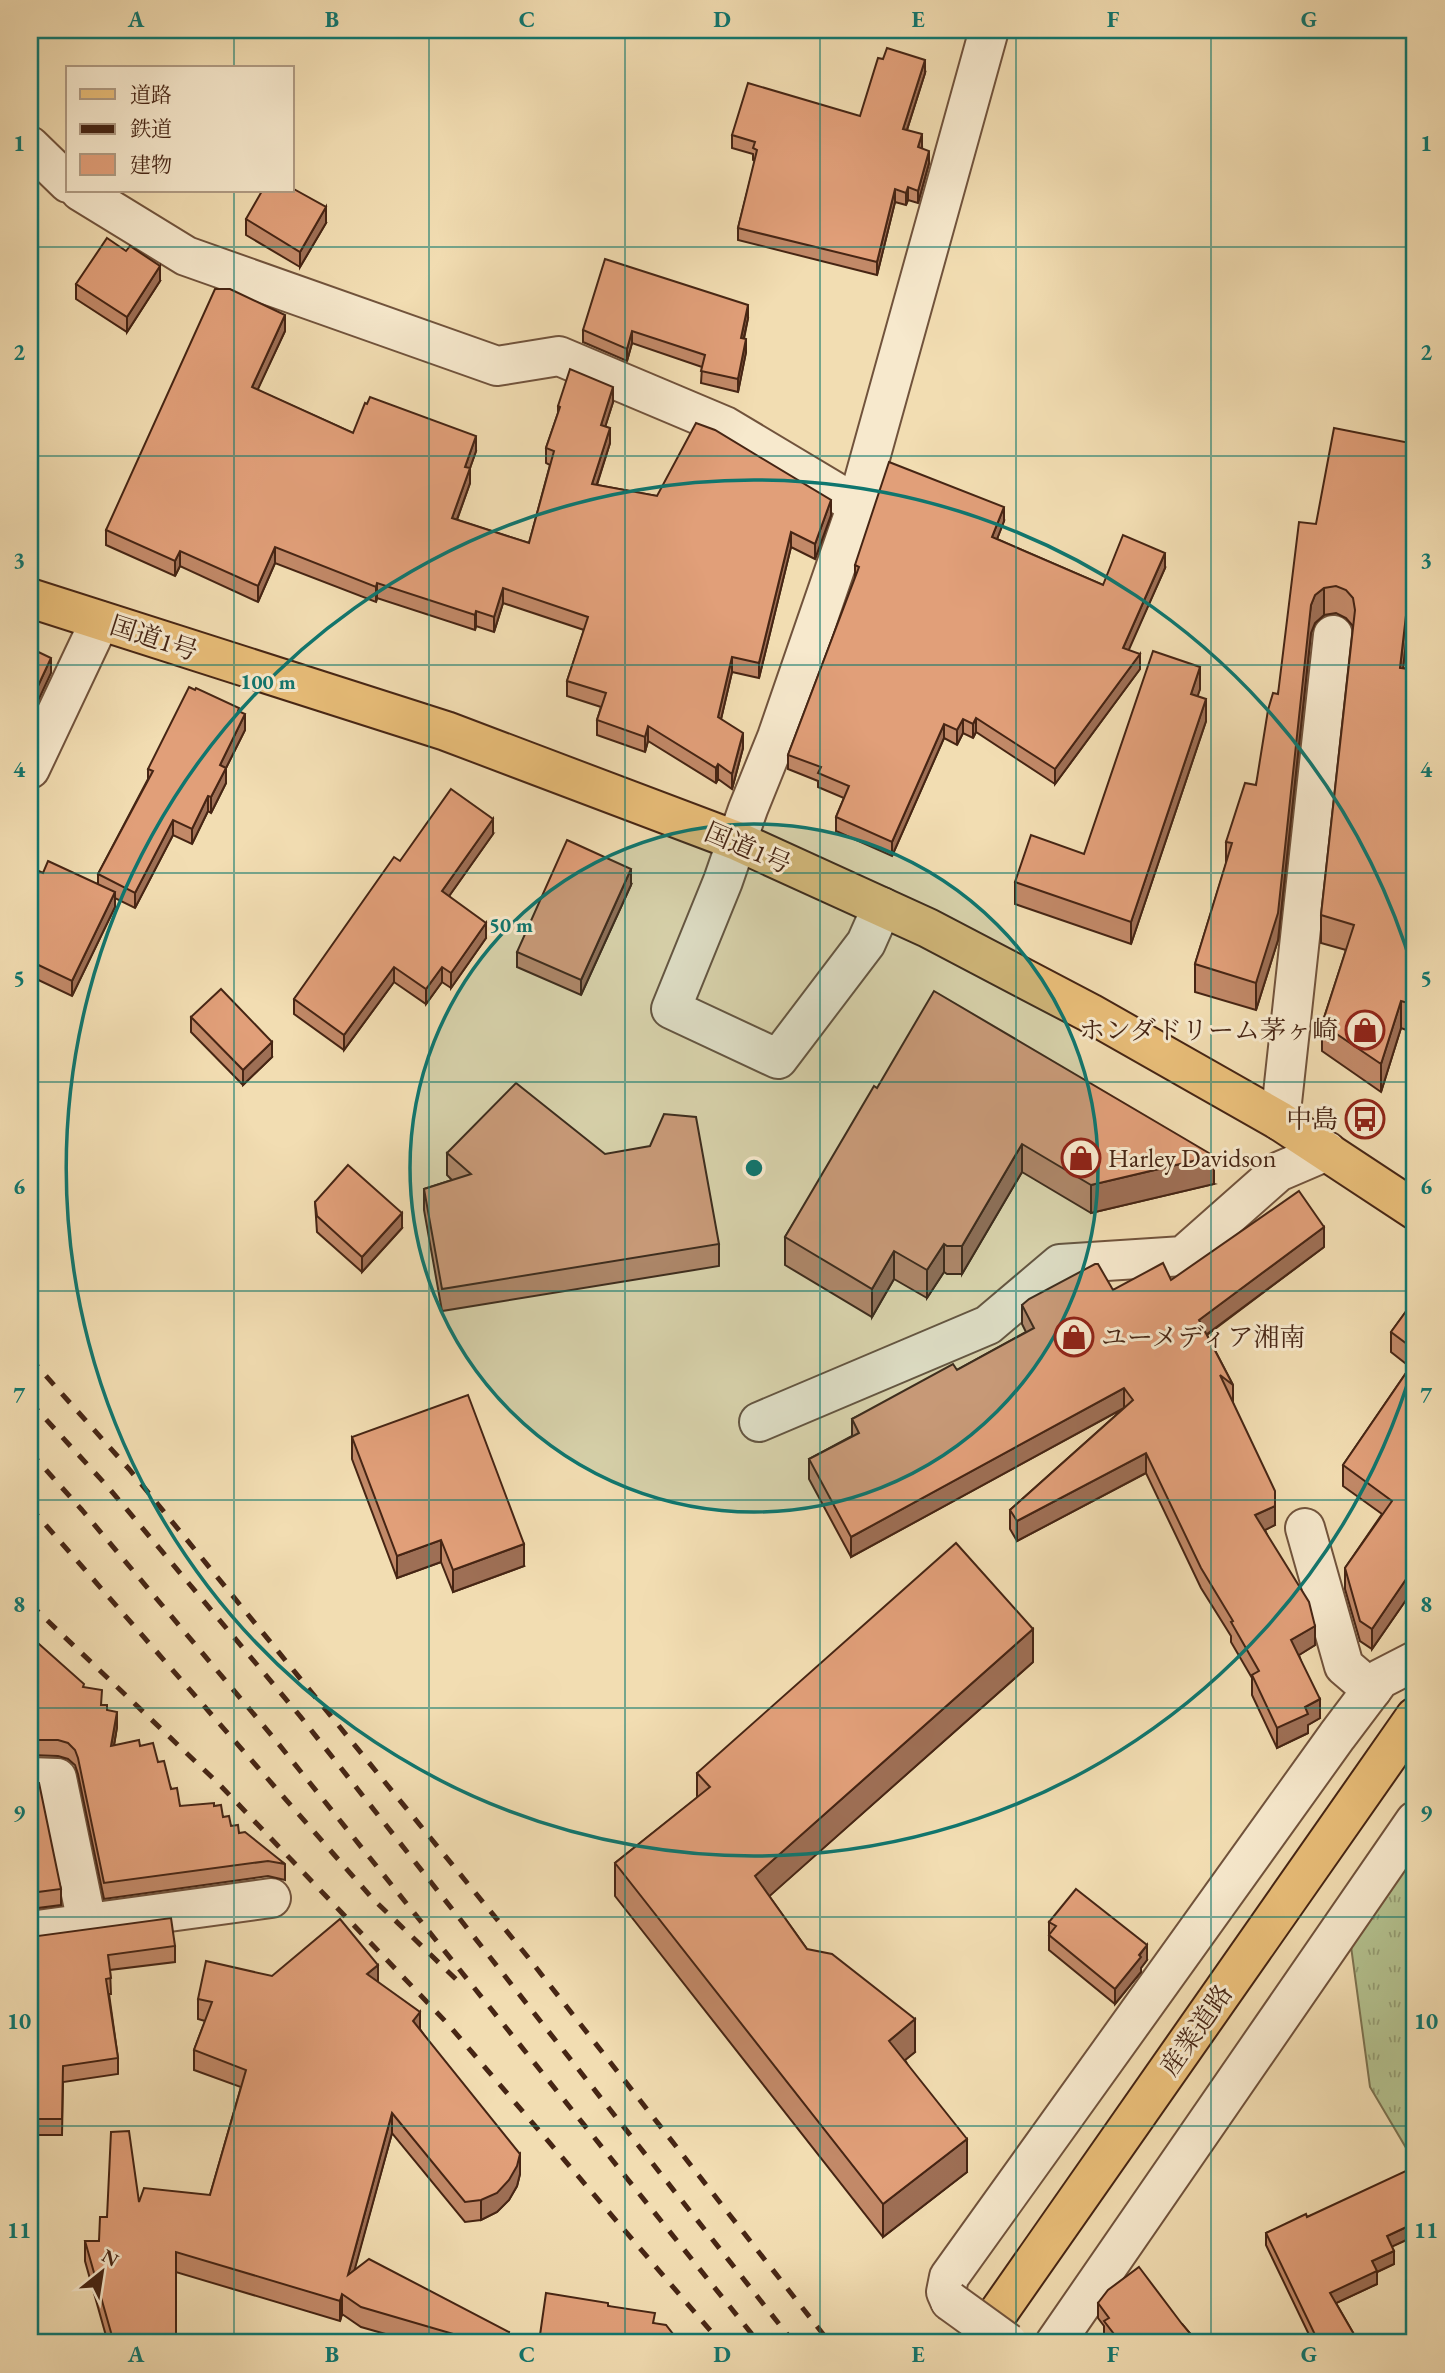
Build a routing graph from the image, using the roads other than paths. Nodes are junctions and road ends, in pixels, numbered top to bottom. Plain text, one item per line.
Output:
1 (989, 30) edge
2 (30, 146) edge
3 (66, 181) edge
4 (82, 192) edge
5 (857, 505) junction
6 (30, 598) edge
7 (100, 621) junction
8 (1333, 635) dead end
9 (30, 769) edge
10 (737, 841) junction
11 (882, 907) junction
12 (1280, 1121) junction
13 (1327, 1151) junction
14 (1415, 1210) edge
15 (759, 1422) dead end
16 (1305, 1528) dead end
17 (1415, 1661) edge
18 (1372, 1690) junction
19 (1415, 1717) edge
20 (30, 1777) edge
21 (1415, 1821) edge
22 (271, 1898) dead end
23 (87, 1923) junction
24 (30, 1931) edge
25 (977, 2343) edge
26 (1008, 2343) edge
27 (1055, 2343) edge

1 - 5 street
2 - 3 street
4 - 5 street
5 - 10 street
6 - 7 main road, 国道1号
7 - 9 street
7 - 10 main road, 国道1号
8 - 12 street
10 - 11 main road, 国道1号
10 - 11 street
11 - 12 main road, 国道1号
12 - 13 main road, 国道1号
13 - 14 main road, 国道1号
13 - 15 street
16 - 18 street
17 - 18 street
18 - 26 street, bridge
19 - 25 main road, 産業道路
20 - 23 street
21 - 27 street
22 - 23 street
23 - 24 street

